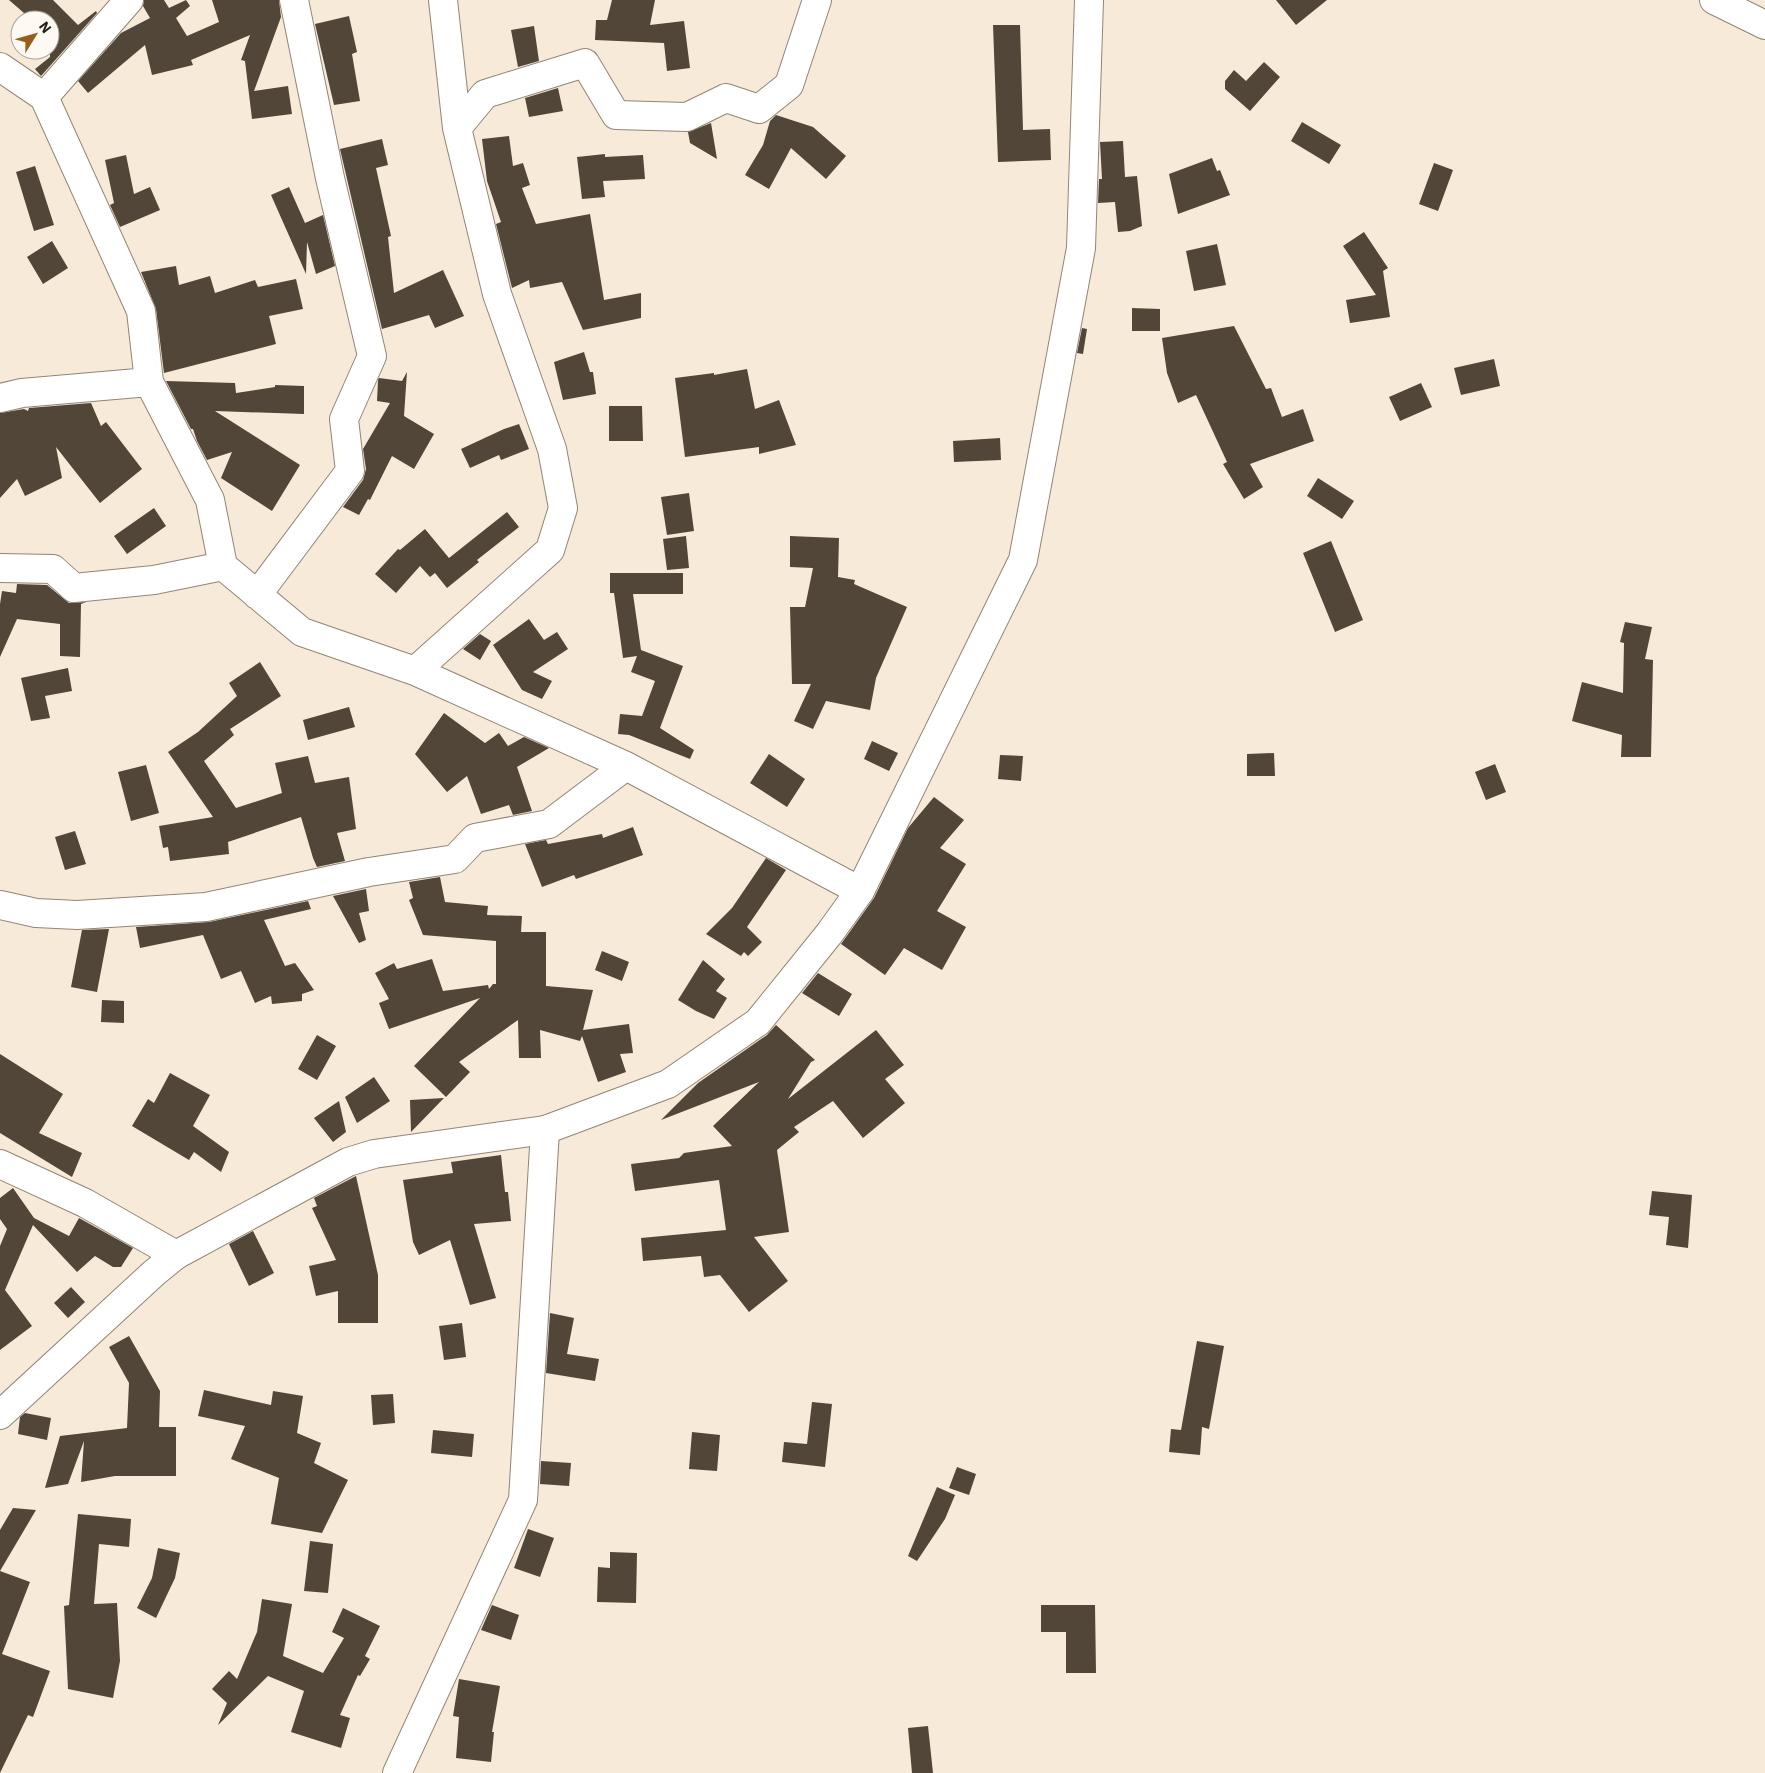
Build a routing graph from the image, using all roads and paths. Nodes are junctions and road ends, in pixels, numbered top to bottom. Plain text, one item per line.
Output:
1 (129, 0) edge
2 (294, 0) edge
3 (443, 0) edge
4 (817, 0) edge
5 (1090, 0) edge
6 (1714, 0) edge
7 (1765, 26) edge
8 (0, 67) edge
9 (44, 97) junction
10 (457, 128) junction
11 (149, 382) junction
12 (0, 398) edge
13 (223, 566) junction
14 (0, 568) edge
15 (257, 595) junction
16 (415, 671) junction
17 (626, 766) junction
18 (860, 891) junction
19 (0, 904) edge
20 (545, 1130) junction
21 (0, 1164) edge
22 (176, 1255) junction
23 (0, 1415) edge
24 (398, 1773) edge

1 - 9 street
2 - 15 street
3 - 10 street
4 - 10 street
5 - 18 street
6 - 7 street
8 - 9 street
9 - 11 street
10 - 16 street
11 - 12 street
11 - 13 street
13 - 14 street
13 - 15 street
15 - 16 street
16 - 17 street
17 - 18 street
17 - 19 street
18 - 20 street
20 - 22 street
20 - 24 street
21 - 22 street
22 - 23 street

